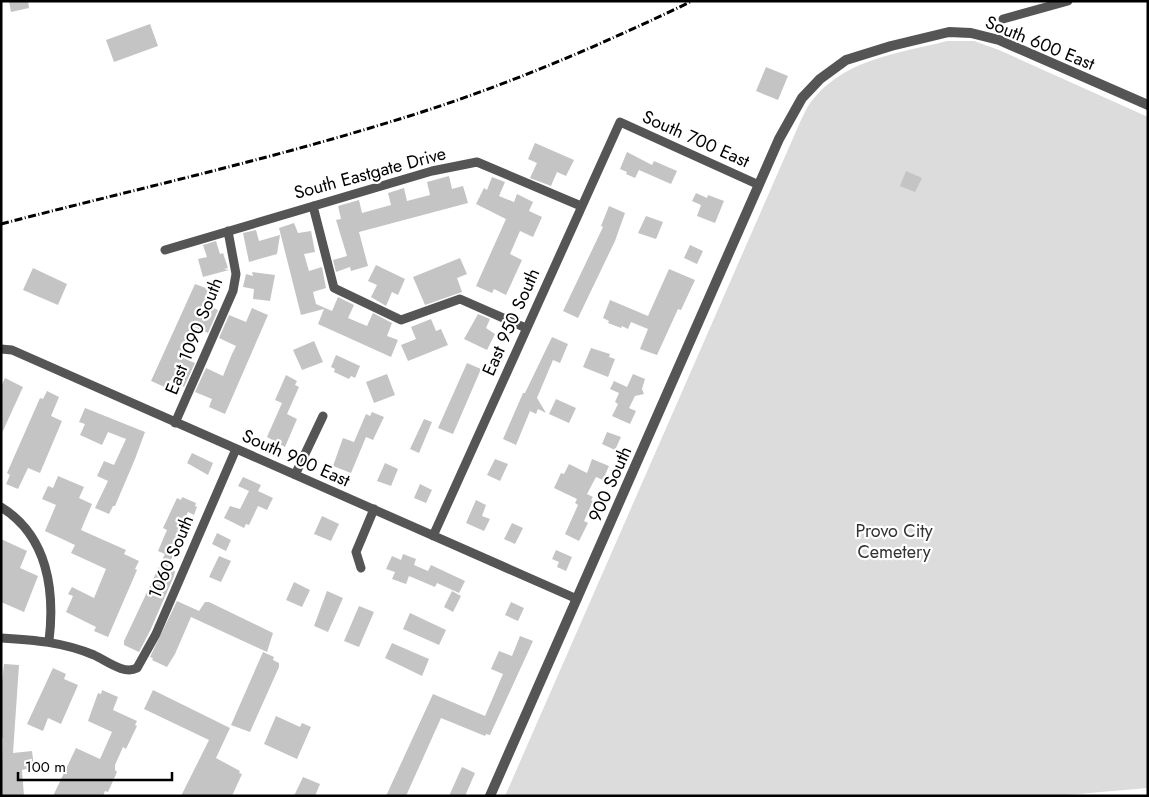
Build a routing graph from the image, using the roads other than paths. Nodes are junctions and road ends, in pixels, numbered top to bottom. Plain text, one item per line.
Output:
1 (1068, 1) edge
2 (1003, 19) dead end
3 (1148, 106) edge
4 (620, 122) joint
5 (759, 186) junction
6 (313, 206) junction
7 (581, 206) junction
8 (228, 231) junction
9 (165, 250) dead end
10 (526, 328) junction
11 (1, 349) edge
12 (323, 416) dead end
13 (175, 424) junction
14 (236, 449) junction
15 (296, 475) junction
16 (1, 507) edge
17 (374, 510) junction
18 (433, 536) junction
19 (361, 568) dead end
20 (577, 599) junction
21 (1, 638) edge
22 (49, 641) junction
23 (490, 796) edge

1 - 2 street
3 - 5 street, South 600 East
4 - 5 street, South 700 East
4 - 7 street, East 950 South
5 - 20 street, 900 South
6 - 7 street, South Eastgate Drive
6 - 8 street, South Eastgate Drive
6 - 10 street
7 - 10 street, East 950 South
8 - 9 street, South Eastgate Drive
8 - 13 street, East 1090 South
10 - 18 street, East 950 South
11 - 13 street, South 900 East
12 - 15 street
13 - 14 street, South 900 East
14 - 15 street, South 900 East
14 - 22 street, 1060 South
15 - 17 street, South 900 East
16 - 22 street
17 - 18 street, South 900 East
17 - 19 street
18 - 20 street, South 900 East
20 - 23 street, 900 South
21 - 22 street

